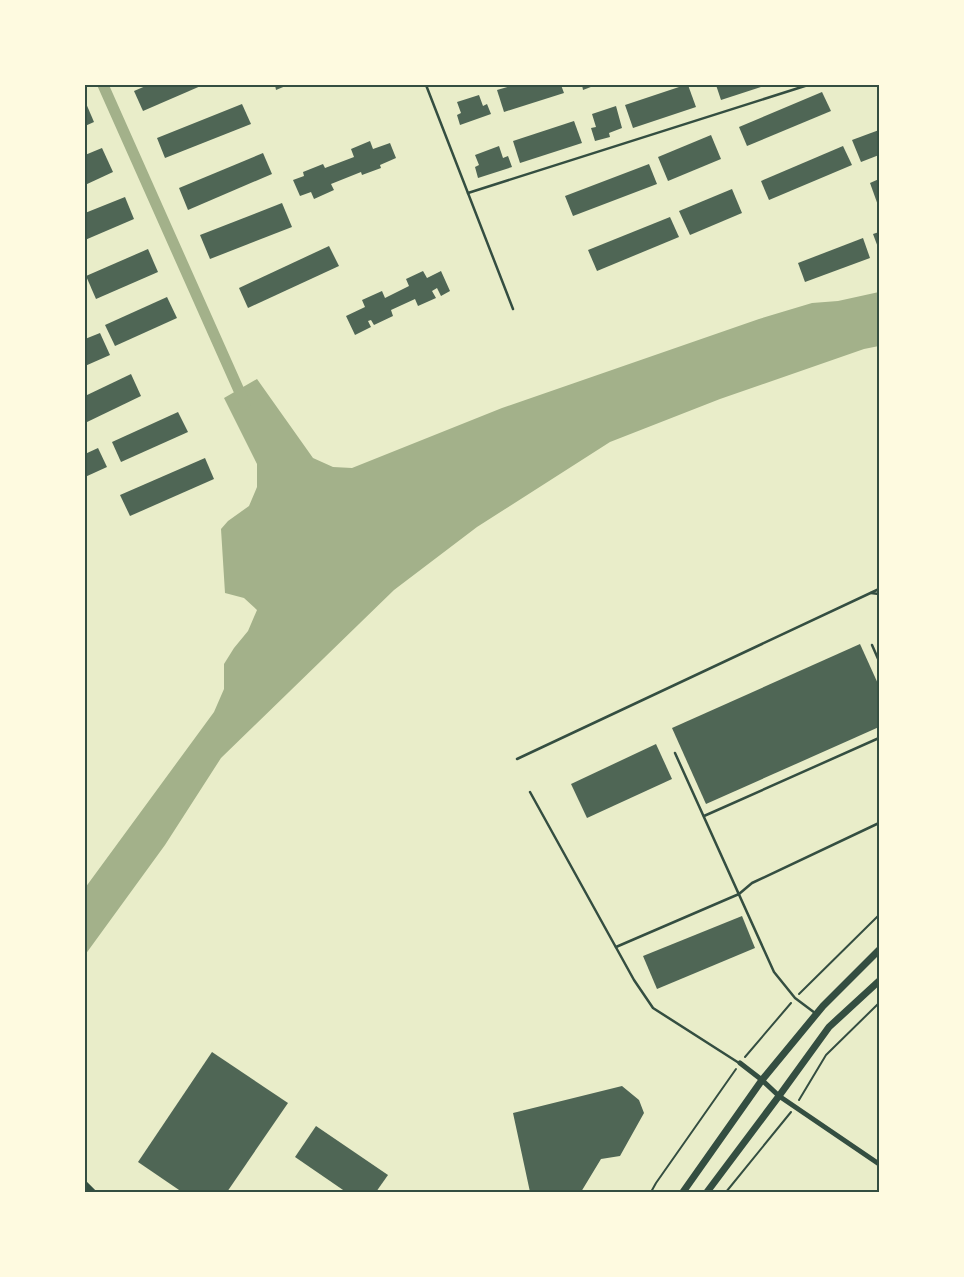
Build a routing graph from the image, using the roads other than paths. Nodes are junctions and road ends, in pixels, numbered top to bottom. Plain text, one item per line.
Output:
1 (426, 85) edge
2 (808, 85) edge
3 (468, 193) junction
4 (512, 310) dead end
5 (879, 589) edge
6 (870, 593) junction
7 (879, 594) edge
8 (872, 645) dead end
9 (879, 661) edge
10 (879, 738) edge
11 (675, 752) dead end
12 (517, 760) dead end
13 (530, 792) dead end
14 (704, 816) junction
15 (879, 823) edge
16 (739, 894) junction
17 (616, 947) junction
18 (879, 950) edge
19 (879, 981) edge
20 (816, 1014) junction
21 (740, 1063) joint
22 (762, 1080) junction
23 (779, 1096) junction
24 (879, 1164) edge
25 (85, 1184) edge
26 (93, 1192) edge
27 (683, 1192) edge
28 (707, 1192) edge

1 - 3 lane
2 - 3 lane
3 - 4 lane
5 - 6 lane
6 - 7 lane
6 - 12 lane
8 - 9 lane
10 - 14 lane
11 - 14 lane
13 - 17 lane
14 - 16 lane
15 - 16 lane
16 - 17 lane
16 - 20 lane
17 - 21 lane
18 - 20 main road
19 - 23 main road
20 - 22 main road
21 - 22 street
22 - 23 street
22 - 27 main road
23 - 24 street
23 - 28 main road
25 - 26 street

